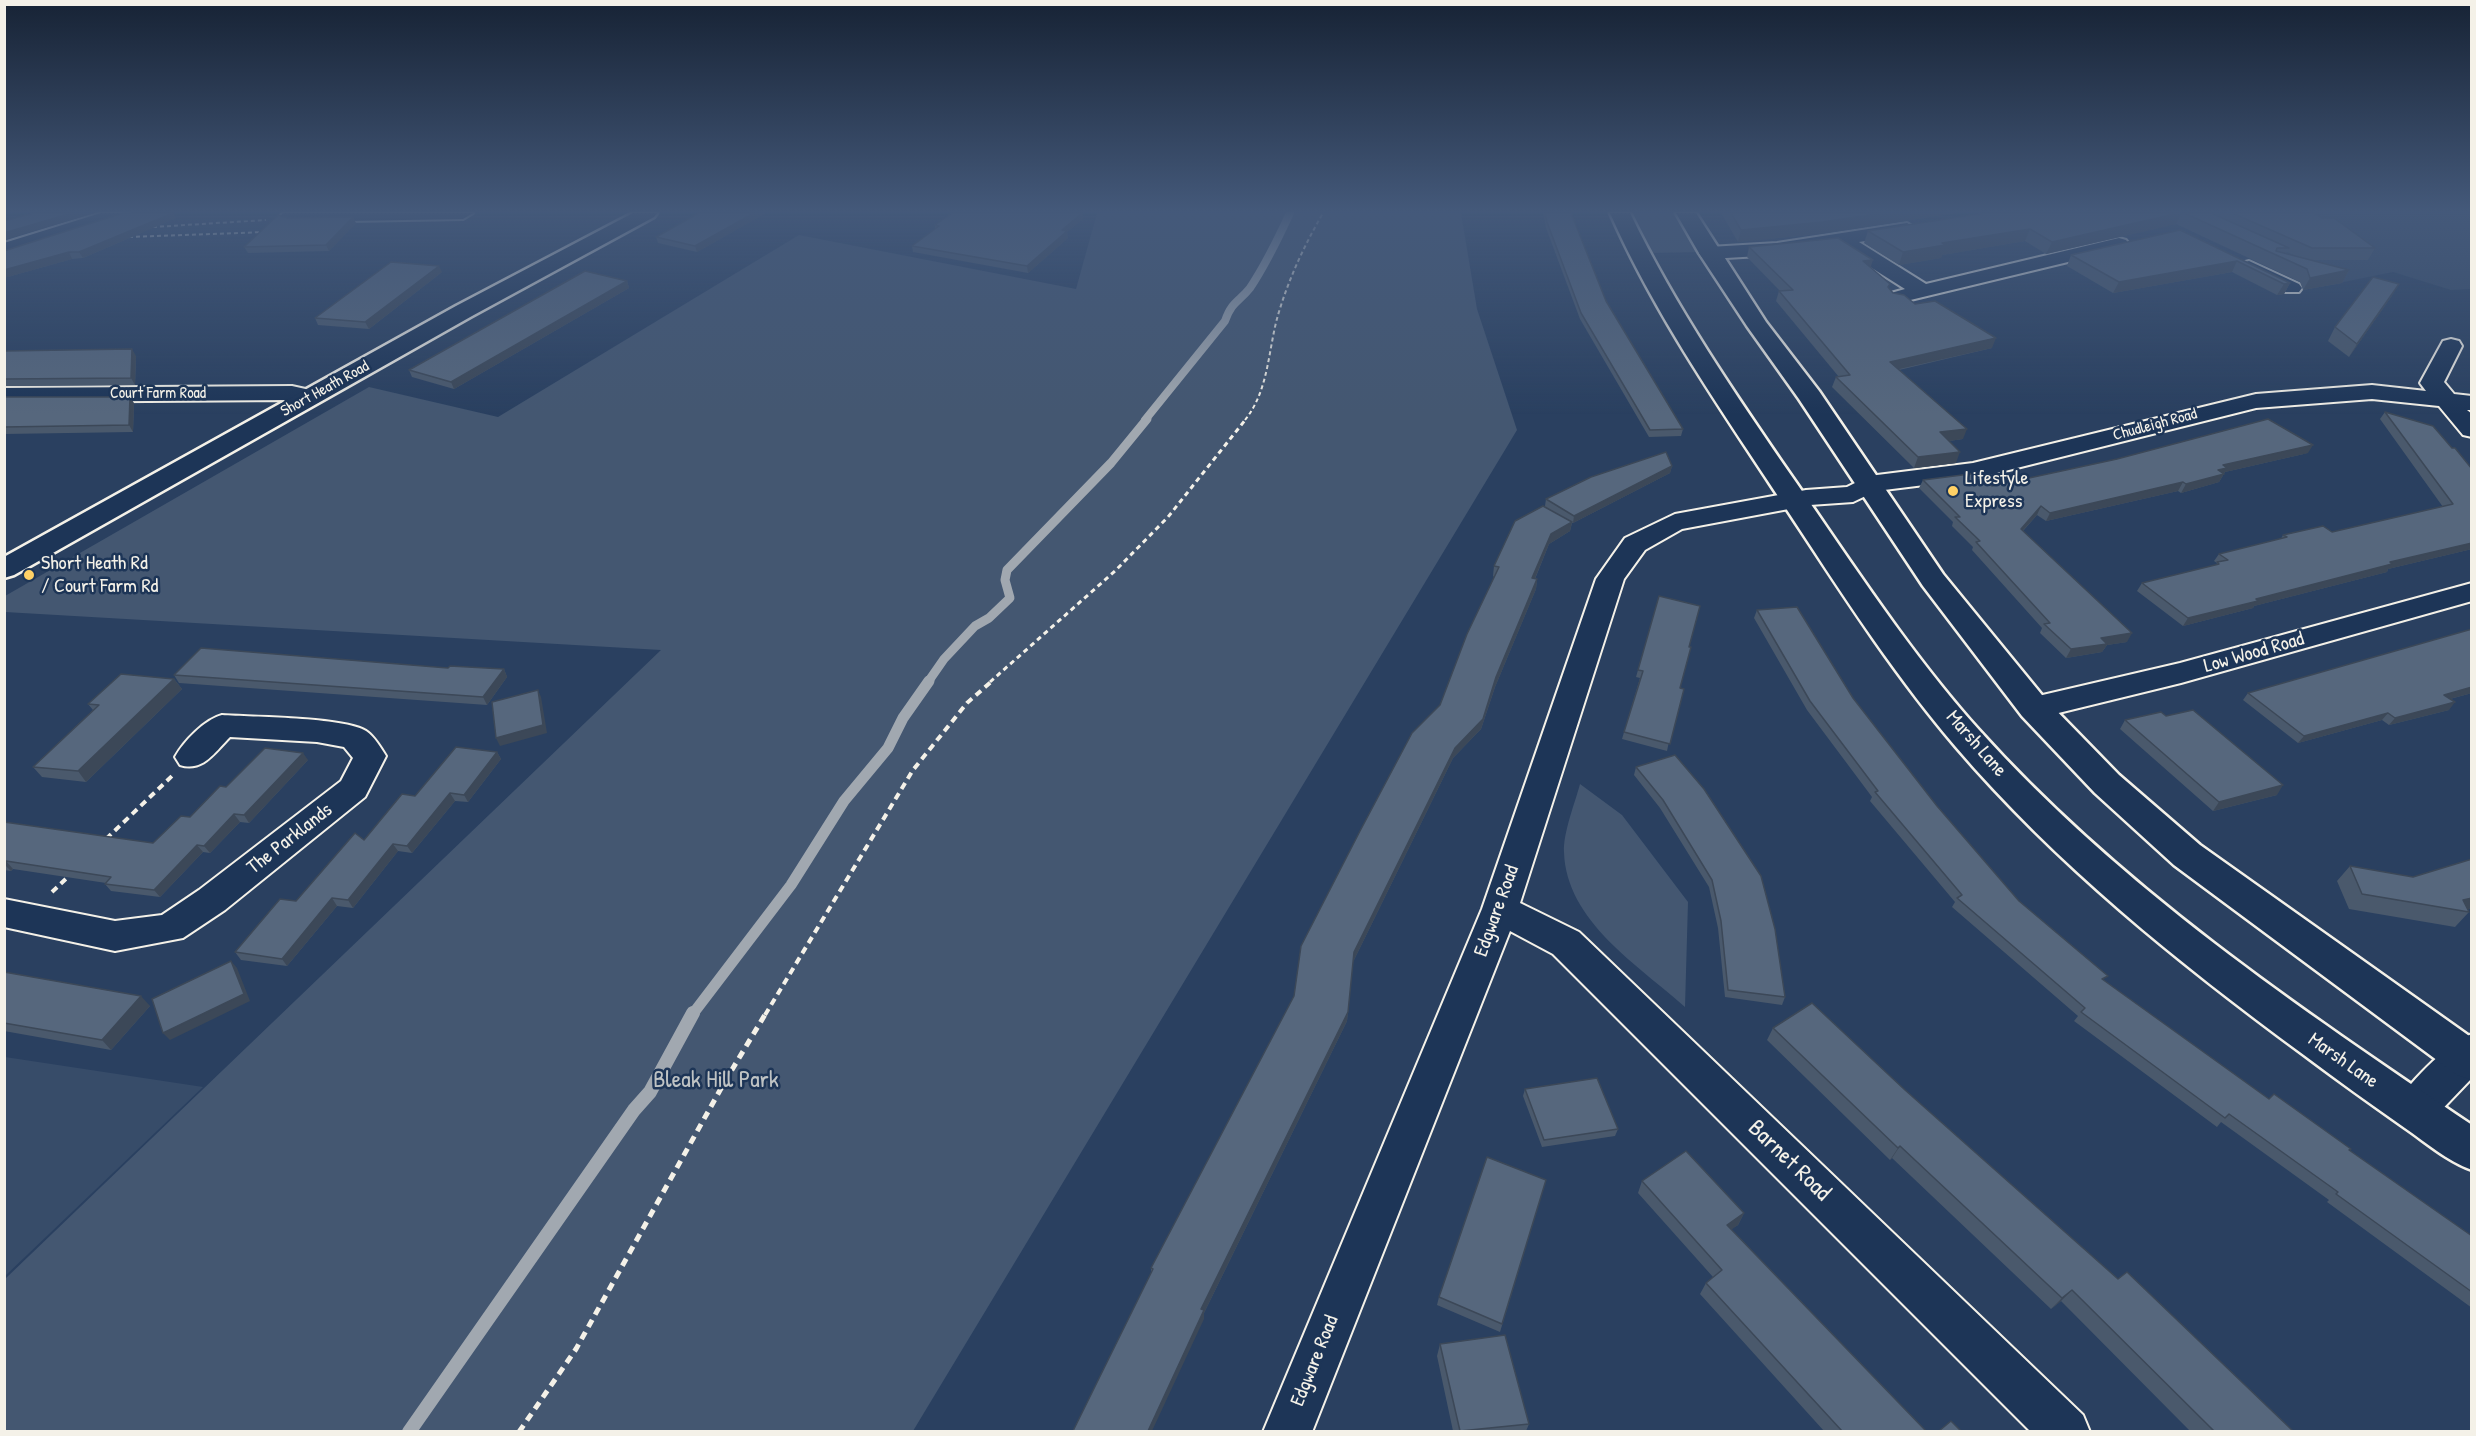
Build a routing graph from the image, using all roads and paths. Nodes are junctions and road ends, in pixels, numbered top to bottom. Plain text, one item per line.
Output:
1 (525, 280) edge
2 (1290, 280) edge
3 (1651, 280) edge
4 (1728, 280) edge
5 (1905, 280) edge
6 (1969, 280) edge
7 (2276, 280) edge
8 (2292, 288) edge
9 (1923, 291) junction
10 (1898, 297) edge
11 (2451, 346) dead end
12 (4, 395) edge
13 (311, 397) junction
14 (2445, 398) junction
15 (2472, 403) edge
16 (2472, 430) edge
17 (1869, 484) junction
18 (1796, 502) junction
19 (4, 569) edge
20 (2472, 592) edge
21 (2034, 708) junction
22 (191, 757) joint
23 (100, 845) edge
24 (75, 869) edge
25 (1500, 909) junction
26 (15, 915) edge
27 (2469, 1057) edge
28 (2414, 1110) junction
29 (2472, 1150) edge
30 (519, 1431) edge
31 (1287, 1431) edge
32 (2066, 1431) edge

1 - 13 main road, Short Heath Road
2 - 30 path
3 - 18 main road, Marsh Lane
4 - 17 main road
5 - 9 street
6 - 9 street
7 - 8 street
9 - 10 street
11 - 14 street
12 - 13 street, Court Farm Road
13 - 19 main road, Short Heath Road
14 - 15 street, Chudleigh Road
14 - 16 street
14 - 17 street, Chudleigh Road
17 - 18 street, Chudleigh Road
17 - 21 main road
18 - 25 street, Edgware Road
18 - 28 main road, Marsh Lane
20 - 21 street, Low Wood Road
21 - 27 main road
22 - 23 path
22 - 26 street, The Parklands
24 - 26 path
25 - 31 street, Edgware Road
25 - 32 street, Barnet Road
27 - 28 street
28 - 29 main road, Marsh Lane

